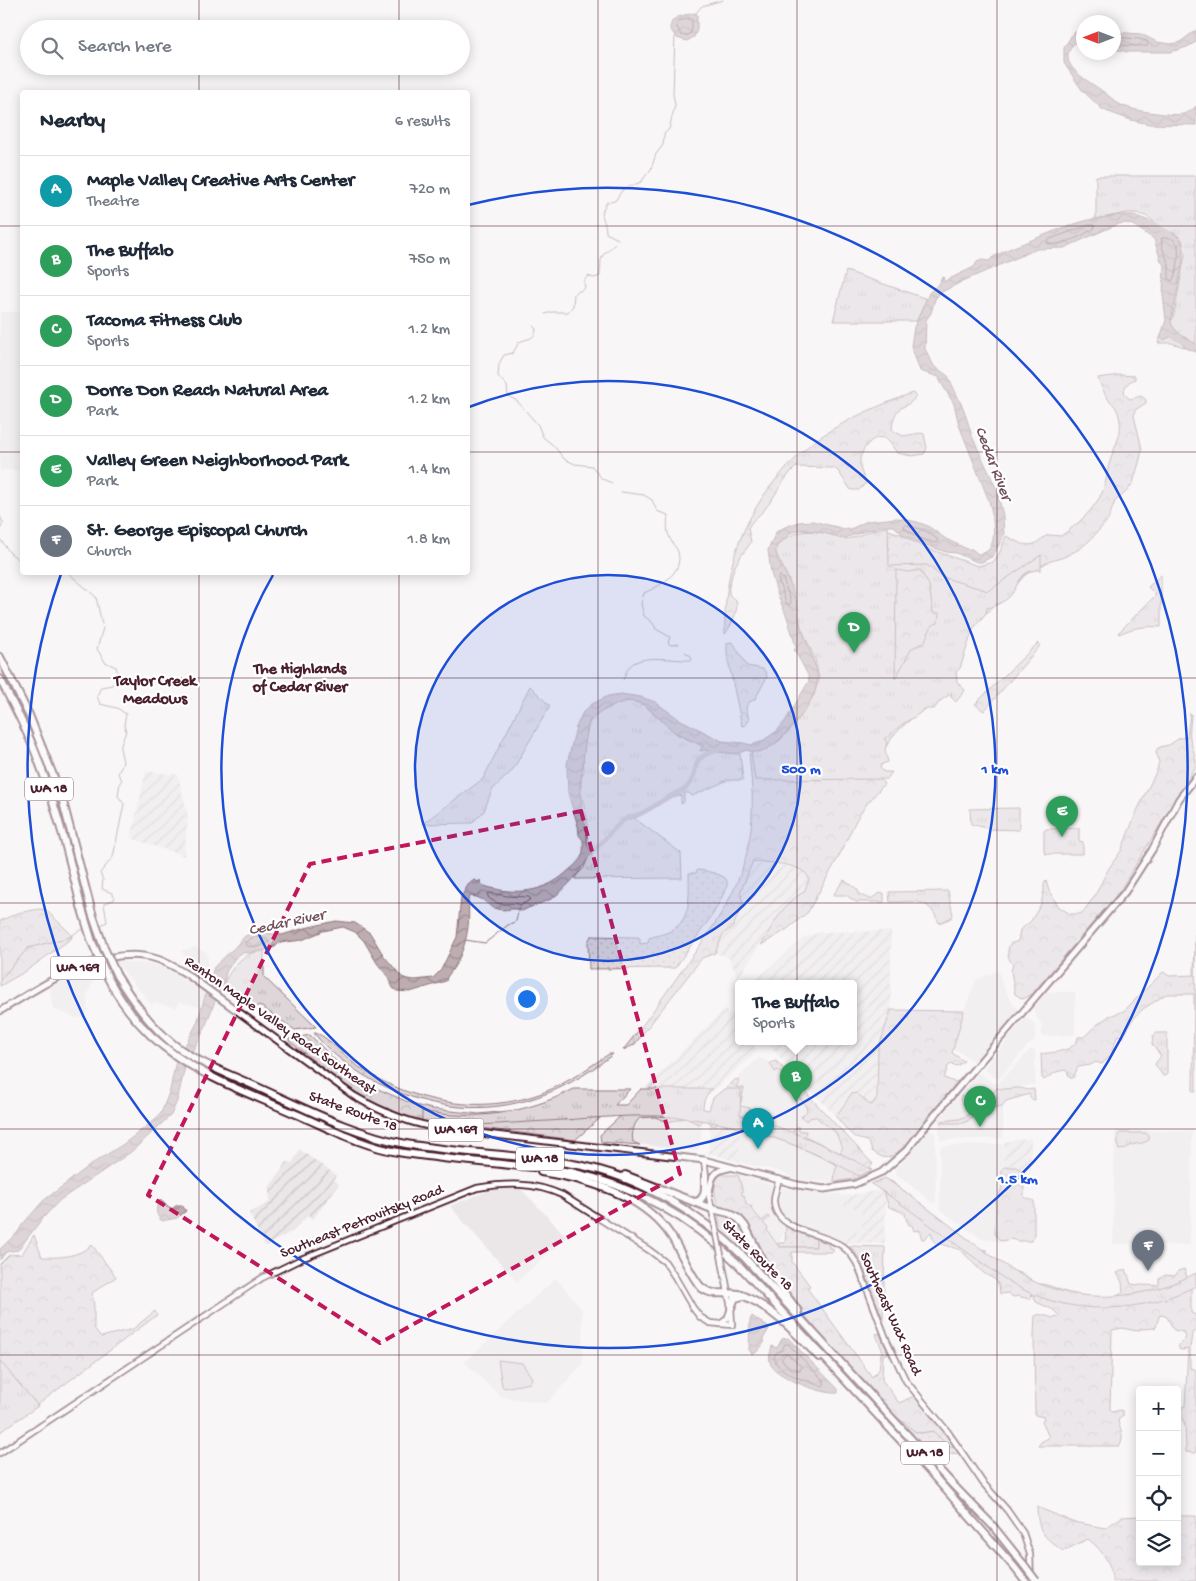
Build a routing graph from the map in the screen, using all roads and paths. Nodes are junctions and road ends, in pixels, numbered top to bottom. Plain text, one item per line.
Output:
1 (0, 657) edge
2 (0, 679) edge
3 (1196, 777) edge
4 (0, 1010) edge
5 (551, 1160) junction
6 (704, 1160) junction
7 (498, 1164) junction
8 (736, 1168) junction
9 (705, 1175) junction
10 (779, 1179) junction
11 (709, 1193) junction
12 (694, 1202) junction
13 (712, 1209) junction
14 (728, 1292) junction
15 (743, 1296) junction
16 (730, 1301) junction
17 (731, 1308) junction
18 (716, 1324) junction
19 (824, 1343) junction
20 (882, 1419) junction
21 (0, 1453) edge
22 (1025, 1581) edge
23 (1031, 1581) edge
24 (1036, 1581) edge

1 - 5 highway, State Route 18 / WA 18, bridge
2 - 7 highway, State Route 18 / WA 18, bridge
3 - 10 main road, WA 169
4 - 6 main road, Renton Maple Valley Road Southeast / WA 169
5 - 12 highway
5 - 19 highway, State Route 18 / WA 18
6 - 8 main road, WA 169
6 - 9 main road
7 - 14 highway
7 - 20 highway, State Route 18 / WA 18
8 - 10 main road, WA 169
8 - 11 main road
9 - 11 main road
9 - 12 highway
10 - 23 main road, Southeast Wax Road
11 - 13 main road
12 - 13 highway
13 - 14 main road, bridge
13 - 19 highway
14 - 15 highway
14 - 16 main road
15 - 17 highway
15 - 20 highway
16 - 17 main road
16 - 18 main road
17 - 18 main road, Southeast Petrovitsky Road
18 - 21 main road, Southeast Petrovitsky Road
19 - 24 highway, State Route 18 / WA 18, bridge
20 - 22 highway, State Route 18 / WA 18

